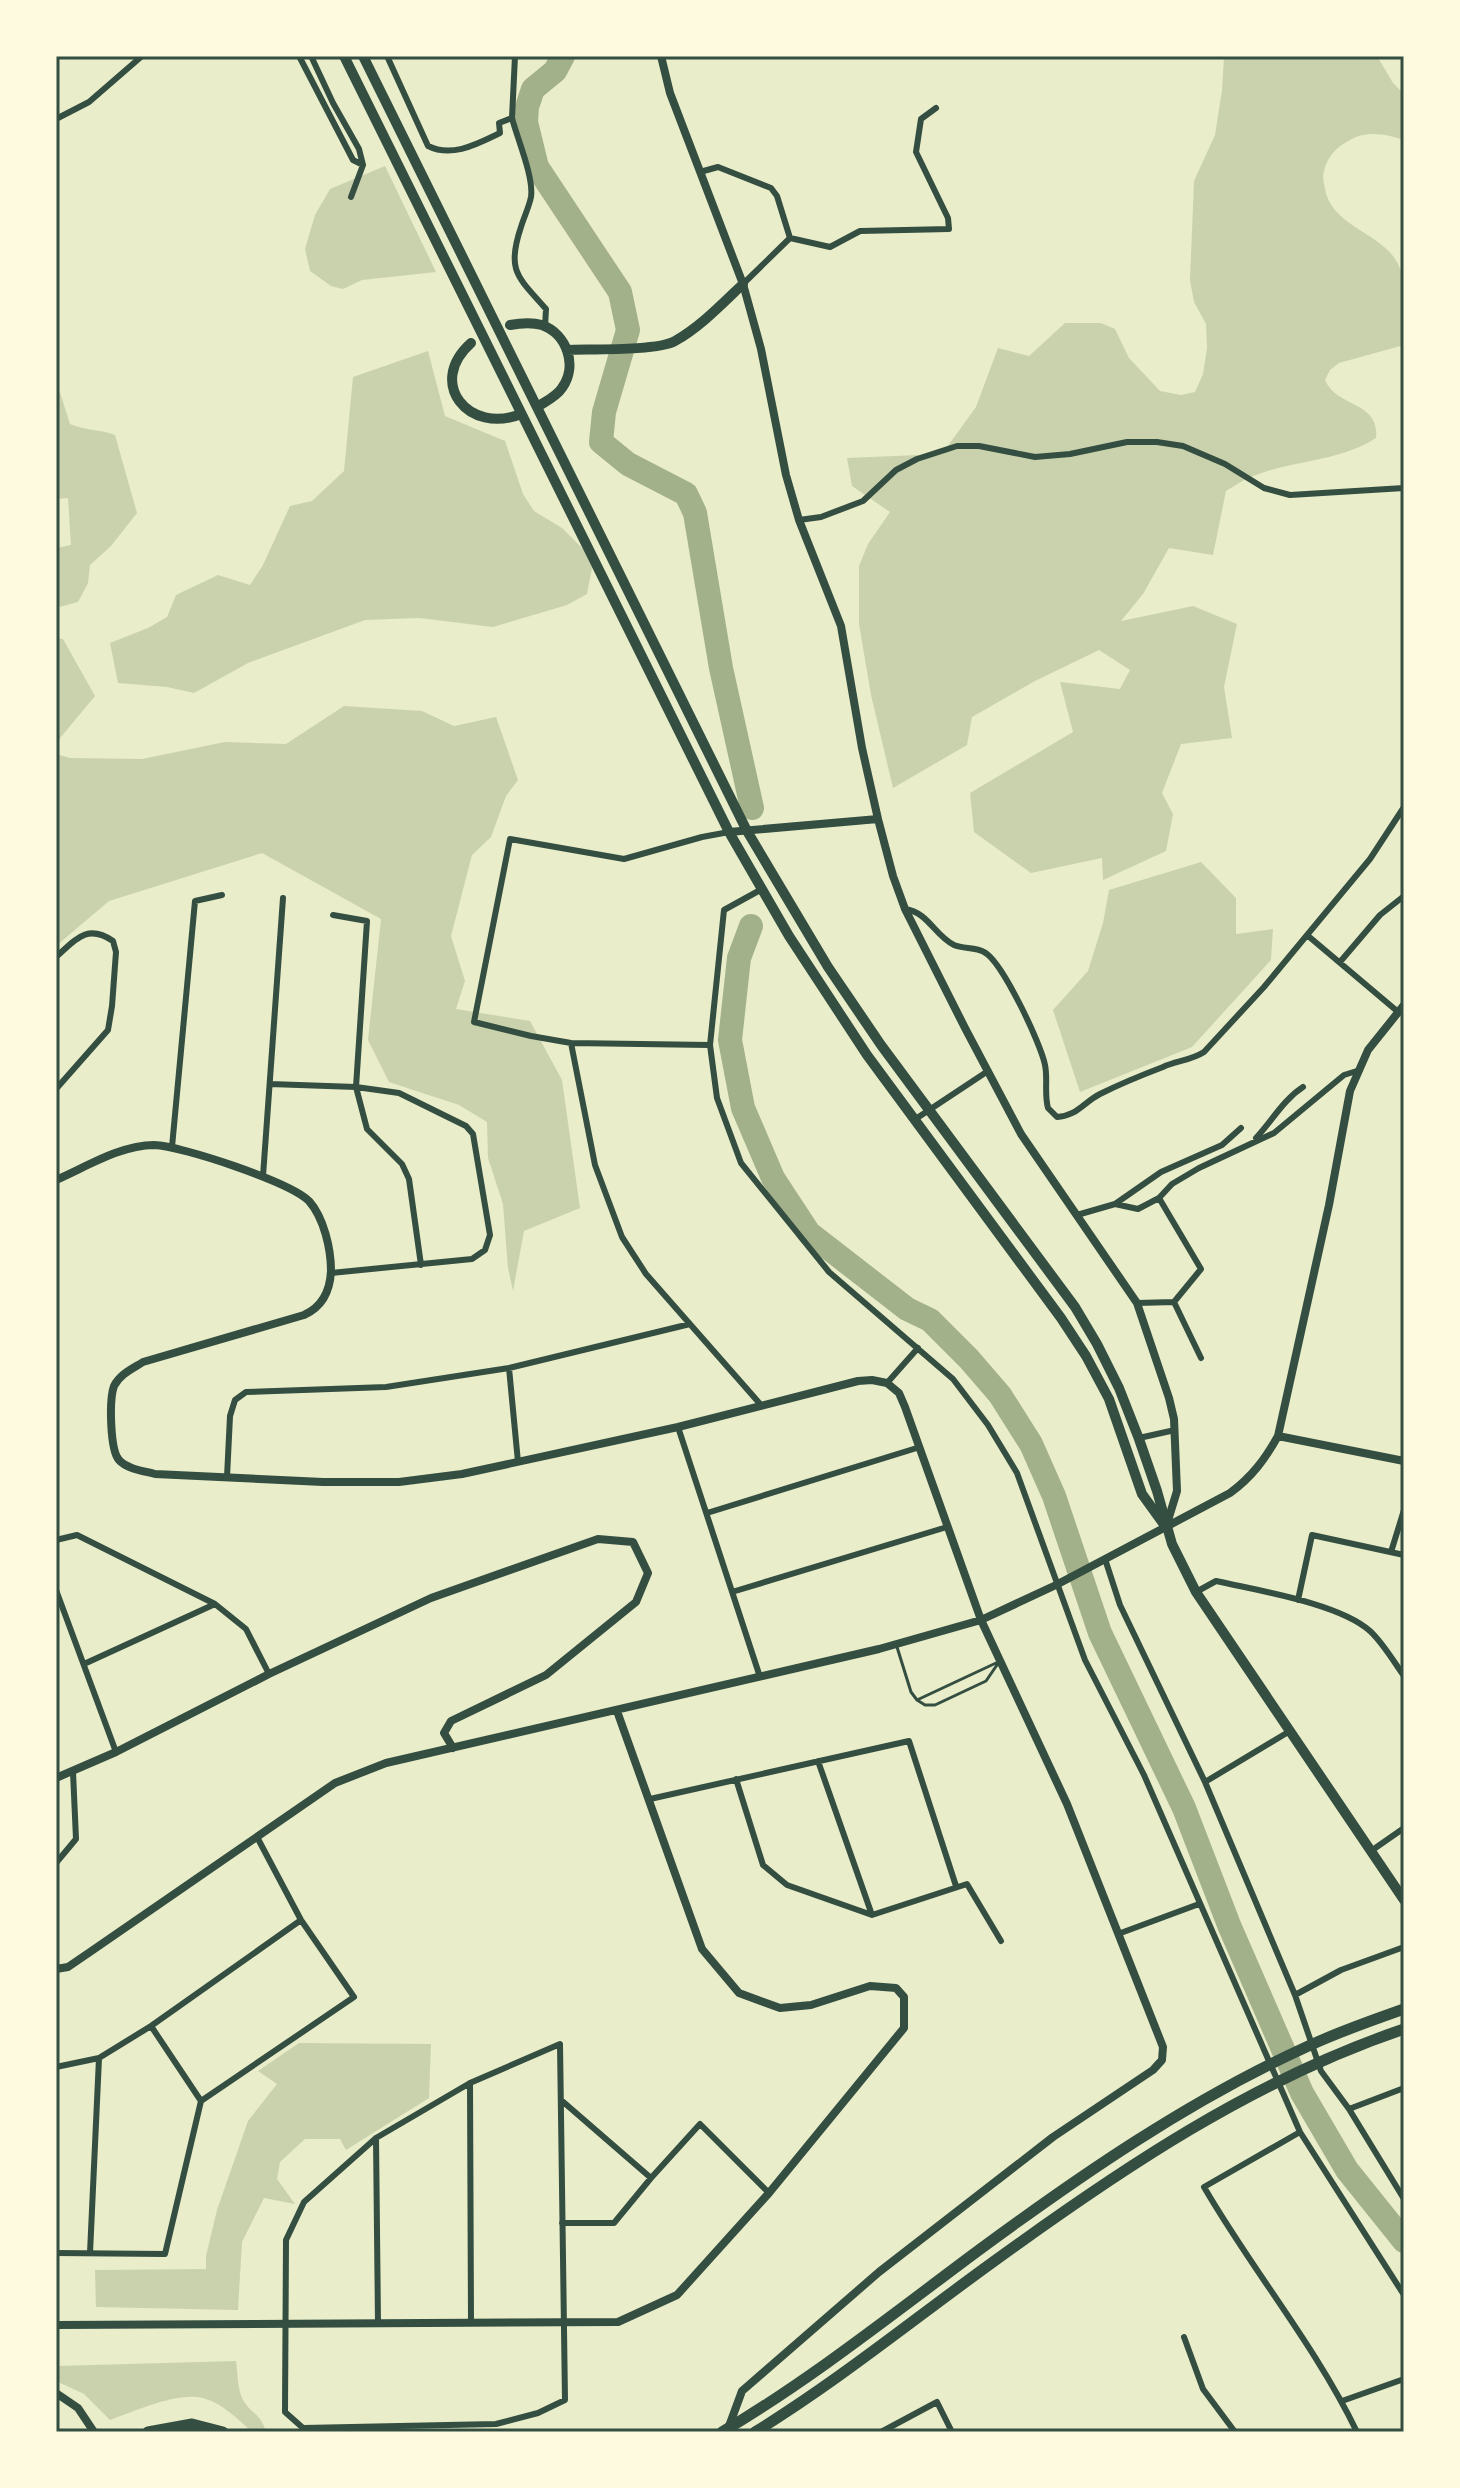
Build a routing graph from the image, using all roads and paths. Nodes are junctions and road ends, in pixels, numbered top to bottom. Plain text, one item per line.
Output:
1 (142, 56) edge
2 (299, 56) edge
3 (311, 56) edge
4 (344, 56) edge
5 (363, 56) edge
6 (387, 56) edge
7 (515, 56) edge
8 (661, 56) edge
9 (936, 108) dead end
10 (512, 118) junction
11 (56, 119) edge
12 (363, 165) junction
13 (700, 172) junction
14 (351, 197) dead end
15 (790, 238) junction
16 (743, 284) junction
17 (510, 325) dead end
18 (545, 327) junction
19 (471, 343) dead end
20 (567, 350) junction
21 (537, 407) junction
22 (521, 414) junction
23 (1404, 488) edge
24 (799, 520) junction
25 (1404, 807) edge
26 (878, 819) junction
27 (745, 827) junction
28 (729, 832) junction
29 (762, 889) junction
30 (222, 895) dead end
31 (1404, 896) edge
32 (283, 898) dead end
33 (905, 909) junction
34 (333, 915) dead end
35 (1307, 935) junction
36 (56, 957) edge
37 (1340, 962) junction
38 (1400, 1008) edge
39 (571, 1043) junction
40 (710, 1045) junction
41 (1360, 1070) junction
42 (988, 1071) junction
43 (270, 1084) junction
44 (356, 1087) junction
45 (1303, 1087) dead end
46 (56, 1089) edge
47 (928, 1110) junction
48 (914, 1120) junction
49 (1241, 1128) dead end
50 (1250, 1144) junction
51 (172, 1147) junction
52 (263, 1176) junction
53 (56, 1180) edge
54 (1159, 1198) junction
55 (1115, 1204) junction
56 (1077, 1215) junction
57 (421, 1265) junction
58 (331, 1273) junction
59 (1174, 1302) junction
60 (1137, 1303) junction
61 (690, 1324) junction
62 (918, 1348) junction
63 (1201, 1358) dead end
64 (509, 1368) junction
65 (887, 1383) junction
66 (761, 1405) junction
67 (678, 1427) junction
68 (1175, 1430) junction
69 (1278, 1436) junction
70 (1139, 1439) junction
71 (920, 1447) junction
72 (1404, 1461) edge
73 (518, 1462) junction
74 (227, 1477) junction
75 (1404, 1510) edge
76 (707, 1513) junction
77 (947, 1527) junction
78 (1166, 1527) junction
79 (56, 1540) edge
80 (1391, 1552) junction
81 (1404, 1555) edge
82 (1105, 1559) junction
83 (1060, 1583) junction
84 (732, 1592) junction
85 (1196, 1592) junction
86 (56, 1593) edge
87 (1298, 1600) junction
88 (215, 1604) junction
89 (981, 1620) junction
90 (896, 1644) junction
91 (999, 1662) junction
92 (84, 1664) junction
93 (269, 1674) junction
94 (1404, 1676) edge
95 (760, 1677) junction
96 (917, 1700) junction
97 (617, 1711) junction
98 (1290, 1731) junction
99 (453, 1748) junction
100 (116, 1752) junction
101 (818, 1761) junction
102 (73, 1772) junction
103 (56, 1778) edge
104 (736, 1779) junction
105 (1205, 1782) junction
106 (650, 1799) junction
107 (1404, 1828) edge
108 (257, 1837) junction
109 (1371, 1851) junction
110 (56, 1863) edge
111 (956, 1886) junction
112 (1404, 1900) edge
113 (1199, 1904) junction
114 (872, 1915) junction
115 (301, 1920) junction
116 (1118, 1934) junction
117 (1001, 1941) dead end
118 (1404, 1947) edge
119 (56, 1969) edge
120 (1295, 1995) junction
121 (1404, 2009) edge
122 (151, 2026) junction
123 (1404, 2029) edge
124 (99, 2058) junction
125 (56, 2067) edge
126 (470, 2083) junction
127 (1404, 2088) edge
128 (561, 2100) junction
129 (201, 2101) junction
130 (1349, 2109) junction
131 (1300, 2132) junction
132 (376, 2138) junction
133 (651, 2178) junction
134 (769, 2193) junction
135 (1404, 2199) edge
136 (562, 2223) junction
137 (56, 2253) edge
138 (90, 2253) junction
139 (1404, 2295) edge
140 (471, 2322) junction
141 (564, 2322) junction
142 (285, 2323) junction
143 (378, 2323) junction
144 (56, 2325) edge
145 (1184, 2337) dead end
146 (1404, 2379) edge
147 (56, 2393) edge
148 (1342, 2401) junction
149 (94, 2432) edge
150 (148, 2432) edge
151 (223, 2432) edge
152 (724, 2432) edge
153 (755, 2432) edge
154 (881, 2432) edge
155 (952, 2432) edge
156 (1235, 2432) edge
157 (1357, 2432) edge

1 - 11 street
2 - 12 street
3 - 12 street
4 - 22 main road
5 - 21 main road
6 - 10 street
7 - 10 street
8 - 13 street
9 - 15 street
10 - 18 street
12 - 14 street
13 - 15 street
13 - 16 street
15 - 16 street
16 - 20 main road
16 - 24 street
17 - 18 main road
18 - 20 main road
19 - 22 main road
20 - 21 main road
21 - 27 main road
22 - 28 main road
23 - 24 street
24 - 26 street
25 - 35 street
26 - 27 street
26 - 33 street
27 - 28 street
27 - 47 main road
28 - 29 main road
28 - 39 street
29 - 40 street
29 - 48 main road
30 - 51 street
31 - 37 street
32 - 43 street
33 - 35 street
33 - 42 street
34 - 44 street
35 - 37 street
36 - 46 street
37 - 38 street
38 - 41 street
39 - 40 street
39 - 61 street
40 - 62 street
41 - 50 street
41 - 69 street
42 - 47 street
42 - 56 street
43 - 44 street
43 - 52 street
44 - 57 street
44 - 57 street
45 - 50 street
47 - 48 street
47 - 70 main road
48 - 78 main road
49 - 55 street
50 - 54 street
51 - 52 street
51 - 53 street
52 - 58 street
54 - 55 street
54 - 59 street
55 - 56 street
56 - 60 street
57 - 58 street
58 - 74 street
59 - 60 street
59 - 63 street
60 - 68 street
61 - 64 street
61 - 66 street
62 - 65 street
62 - 83 street
64 - 73 street
64 - 74 street
65 - 66 street
65 - 71 street
66 - 67 street
67 - 73 street
67 - 76 street
68 - 70 street
68 - 78 street
69 - 72 street
69 - 78 street
70 - 78 main road
71 - 76 street
71 - 77 street
73 - 74 street
75 - 80 street
76 - 84 street
77 - 84 street
77 - 89 street
78 - 82 street
78 - 85 main road
79 - 88 street
80 - 81 street
80 - 87 street
82 - 83 street
82 - 105 street
83 - 89 street
83 - 113 street
84 - 95 street
85 - 87 street
85 - 98 main road
86 - 92 street
87 - 94 street
88 - 92 street
88 - 93 street
89 - 90 street
89 - 91 street
90 - 95 street
90 - 96 lane
91 - 96 lane
91 - 96 lane
91 - 116 street
92 - 100 street
93 - 99 street
93 - 100 street
95 - 97 street
97 - 99 street
97 - 106 street
98 - 105 street
98 - 109 main road
99 - 108 street
100 - 102 street
101 - 104 street
101 - 111 street
101 - 114 street
102 - 103 street
102 - 110 street
104 - 106 street
104 - 114 street
105 - 120 street
106 - 134 street
107 - 109 street
108 - 115 street
108 - 119 street
109 - 112 main road
111 - 114 street
111 - 117 street
113 - 116 street
113 - 131 street
115 - 122 street
115 - 129 street
116 - 152 street
118 - 120 street
120 - 130 street
121 - 152 highway
122 - 124 street
122 - 129 street
123 - 153 highway
124 - 125 street
124 - 138 street
126 - 128 street
126 - 132 street
126 - 140 street
127 - 130 street
128 - 133 street
128 - 136 street
129 - 138 street
130 - 135 street
131 - 139 street
131 - 148 street
132 - 142 street
132 - 143 street
133 - 134 street
133 - 136 street
134 - 141 street
136 - 141 street
137 - 138 street
140 - 141 street
140 - 143 street
141 - 142 street
142 - 143 street
142 - 144 street
145 - 156 street
146 - 148 street
147 - 149 street
148 - 157 street
150 - 151 highway
154 - 155 street

